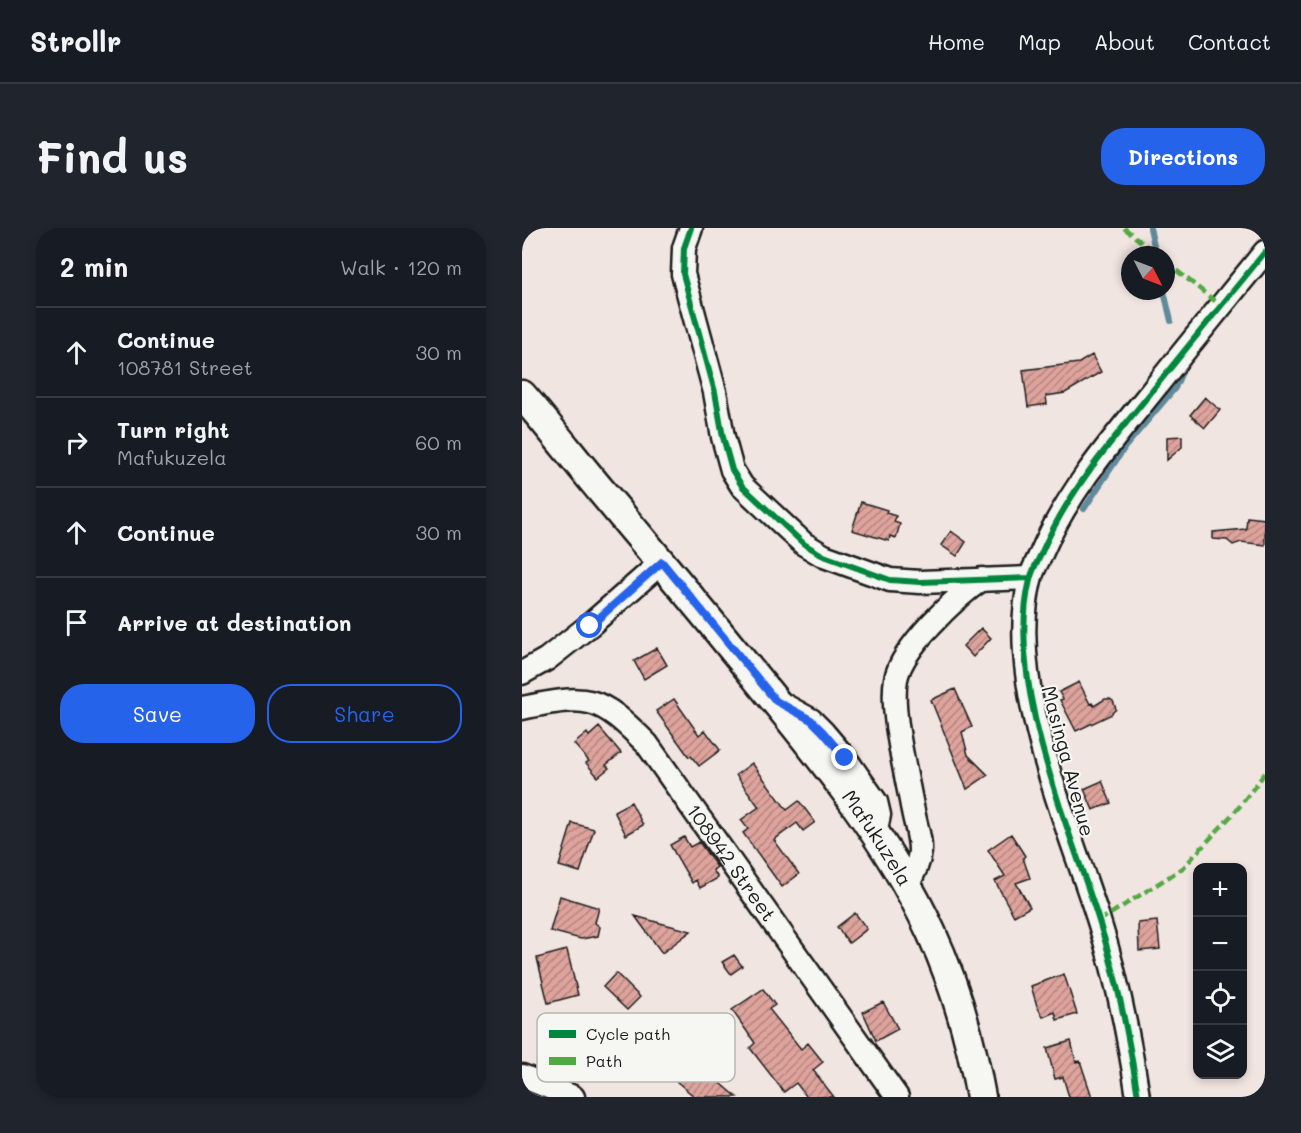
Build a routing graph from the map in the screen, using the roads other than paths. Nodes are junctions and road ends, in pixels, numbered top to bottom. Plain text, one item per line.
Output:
1 (690, 228) edge
2 (1265, 252) edge
3 (524, 400) edge
4 (662, 562) junction
5 (1030, 578) junction
6 (982, 579) junction
7 (522, 673) edge
8 (522, 708) edge
9 (907, 885) junction
10 (522, 1076) edge
11 (573, 1097) edge
12 (897, 1097) edge
13 (981, 1097) edge
14 (1138, 1097) edge

1 - 6 street
2 - 5 street, Masinga Avenue
3 - 4 main road, Mafukuzela
4 - 7 street
4 - 9 main road, Mafukuzela
5 - 6 street
5 - 14 street, Masinga Avenue
6 - 9 street
8 - 12 street, 108942 Street
9 - 13 main road, Mafukuzela
10 - 11 street

